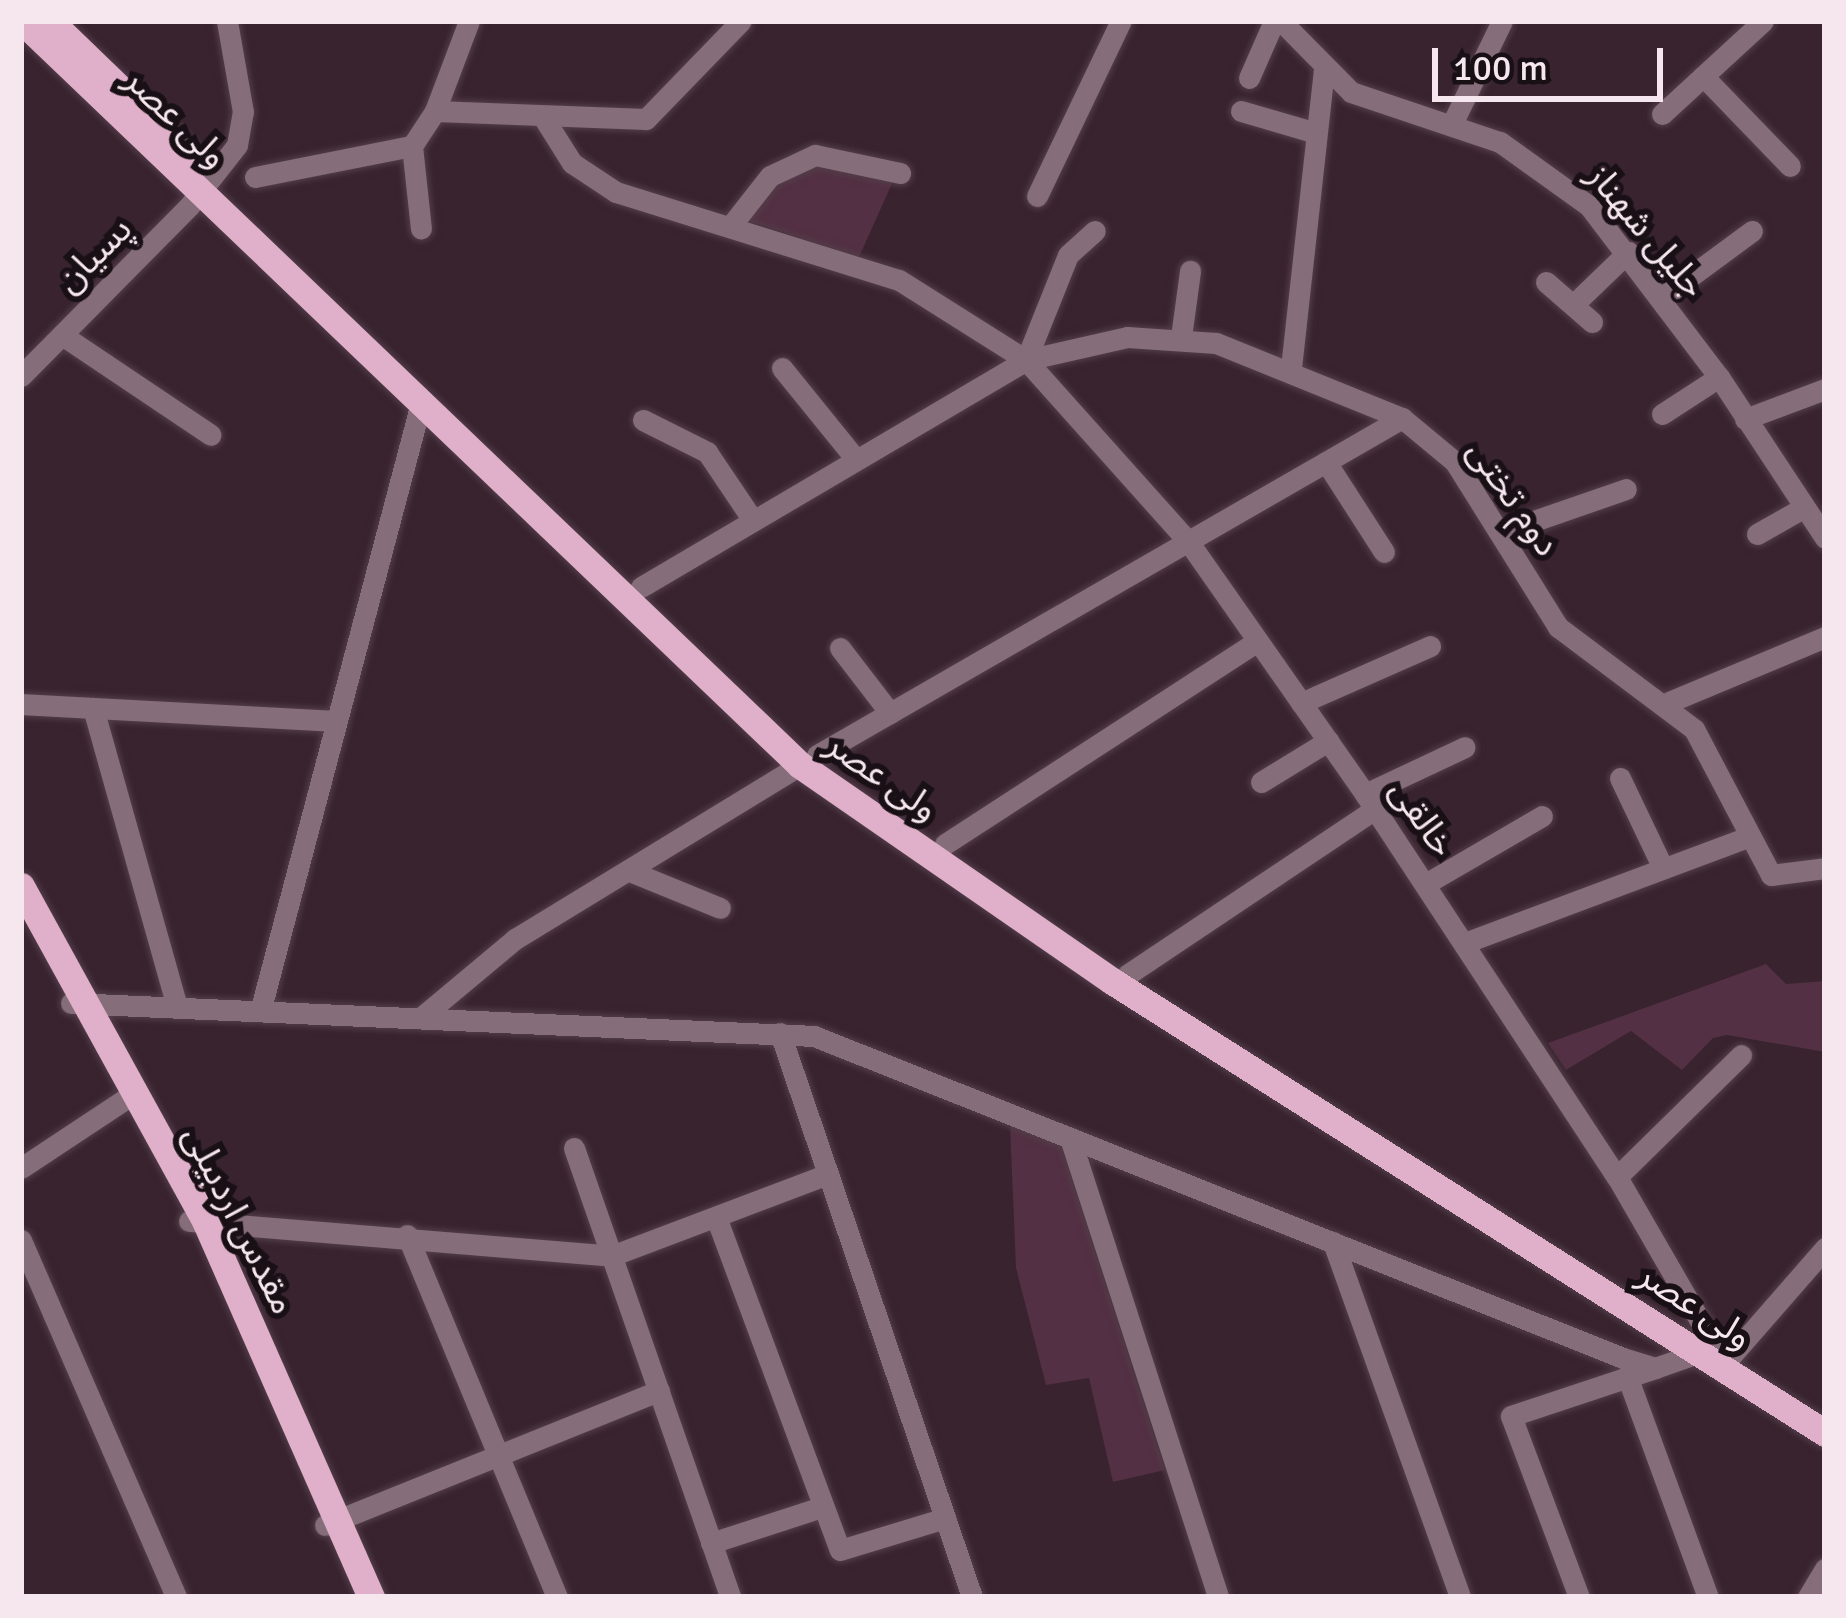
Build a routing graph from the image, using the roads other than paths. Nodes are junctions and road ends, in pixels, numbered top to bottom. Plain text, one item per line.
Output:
1 (22, 21) edge
2 (50, 21) edge
3 (227, 21) edge
4 (469, 21) edge
5 (741, 21) edge
6 (1120, 21) edge
7 (1278, 21) edge
8 (1502, 21) edge
9 (1762, 21) edge
10 (1324, 71) junction
11 (1703, 76) junction
12 (1249, 78) dead end
13 (435, 111) junction
14 (1240, 111) dead end
15 (1662, 114) dead end
16 (545, 120) junction
17 (1452, 124) junction
18 (1316, 133) junction
19 (412, 146) junction
20 (1790, 166) dead end
21 (900, 172) dead end
22 (255, 177) dead end
23 (214, 179) junction
24 (1037, 196) dead end
25 (733, 223) junction
26 (421, 229) dead end
27 (1094, 231) dead end
28 (1752, 231) dead end
29 (1628, 253) junction
30 (1190, 271) dead end
31 (1546, 282) dead end
32 (1661, 298) junction
33 (1576, 302) junction
34 (1592, 322) dead end
35 (62, 335) junction
36 (1180, 337) junction
37 (1026, 360) junction
38 (782, 368) dead end
39 (1291, 368) junction
40 (21, 376) edge
41 (1719, 377) junction
42 (1825, 389) edge
43 (421, 403) junction
44 (1662, 414) dead end
45 (1402, 418) junction
46 (1745, 419) junction
47 (643, 420) dead end
48 (211, 435) dead end
49 (854, 457) junction
50 (1326, 461) junction
51 (1626, 489) dead end
52 (1801, 509) junction
53 (752, 519) junction
54 (1502, 532) junction
55 (1757, 534) dead end
56 (1825, 538) edge
57 (1189, 541) junction
58 (1384, 552) dead end
59 (640, 586) junction
60 (1825, 637) edge
61 (1258, 641) junction
62 (1430, 646) dead end
63 (840, 648) dead end
64 (1669, 703) junction
65 (21, 704) edge
66 (1301, 704) junction
67 (94, 708) junction
68 (890, 712) junction
69 (336, 721) junction
70 (1328, 741) junction
71 (1465, 747) dead end
72 (808, 760) junction
73 (1620, 778) dead end
74 (1261, 782) dead end
75 (1370, 801) junction
76 (1542, 817) dead end
77 (1745, 838) junction
78 (945, 844) junction
79 (1663, 868) junction
80 (1825, 868) edge
81 (632, 872) junction
82 (1426, 883) junction
83 (21, 886) edge
84 (720, 908) dead end
85 (21, 912) edge
86 (1467, 942) junction
87 (1127, 975) junction
88 (76, 1002) junction
89 (176, 1004) junction
90 (261, 1007) junction
91 (424, 1015) junction
92 (780, 1033) junction
93 (1741, 1055) dead end
94 (128, 1096) junction
95 (1070, 1138) junction
96 (574, 1148) dead end
97 (21, 1168) edge
98 (828, 1174) junction
99 (1616, 1178) junction
100 (716, 1217) junction
101 (197, 1222) junction
102 (406, 1235) junction
103 (21, 1240) edge
104 (1333, 1242) junction
105 (1825, 1248) edge
106 (611, 1256) junction
107 (1716, 1352) junction
108 (1655, 1368) junction
109 (1628, 1376) junction
110 (658, 1391) junction
111 (1825, 1417) edge
112 (1825, 1433) edge
113 (499, 1455) junction
114 (819, 1508) junction
115 (945, 1518) junction
116 (332, 1522) junction
117 (711, 1543) junction
118 (1825, 1568) edge
119 (968, 1596) edge
120 (176, 1597) edge
121 (356, 1597) edge
122 (371, 1597) edge
123 (557, 1597) edge
124 (730, 1597) edge
125 (1218, 1597) edge
126 (1460, 1597) edge
127 (1580, 1597) edge
128 (1708, 1597) edge
129 (1808, 1597) edge

1 - 43 main road, ولی عصر
2 - 23 main road, ولی عصر
3 - 23 street, پسیان
4 - 13 street
5 - 16 street
6 - 24 street
7 - 10 street, جلیل شهناز
7 - 12 street
8 - 17 street
9 - 11 street
10 - 17 street, جلیل شهناز
10 - 18 street
11 - 15 street
11 - 20 street
13 - 16 street
13 - 19 street
14 - 18 street
16 - 25 street, خالقی
17 - 29 street, جلیل شهناز
18 - 39 street
19 - 22 street
19 - 26 street
21 - 25 street
23 - 35 street, پسیان
23 - 59 main road, ولی عصر
25 - 37 street, خالقی
27 - 37 street
28 - 32 street
29 - 32 street, جلیل شهناز
29 - 33 street
30 - 36 street
31 - 33 street
32 - 41 street, جلیل شهناز
33 - 34 street
35 - 40 street, پسیان
35 - 48 street
36 - 37 street, دوم تختی
36 - 39 street, دوم تختی
37 - 49 street, دوم تختی
37 - 57 street, خالقی
38 - 49 street
39 - 45 street, دوم تختی
41 - 44 street
41 - 46 street, جلیل شهناز
42 - 46 street
43 - 69 street
43 - 72 main road, ولی عصر
45 - 50 street
45 - 54 street, دوم تختی
46 - 52 street, جلیل شهناز
47 - 53 street
49 - 53 street, دوم تختی
50 - 57 street
50 - 58 street
51 - 54 street
52 - 55 street
52 - 56 street, جلیل شهناز
53 - 59 street, دوم تختی
54 - 64 street, دوم تختی
57 - 61 street, خالقی
57 - 68 street
59 - 72 main road, ولی عصر
60 - 64 street
61 - 66 street, خالقی
61 - 78 street
62 - 66 street
63 - 68 street
64 - 77 street, دوم تختی
65 - 67 street
66 - 70 street, خالقی
67 - 69 street
67 - 89 street
68 - 72 street
69 - 90 street
70 - 74 street
70 - 75 street, خالقی
71 - 75 street
72 - 78 main road, ولی عصر
72 - 81 street
72 - 107 main road, ولی عصر
73 - 79 street
75 - 82 street, خالقی
75 - 87 street
76 - 82 street
77 - 79 street
77 - 80 street, دوم تختی
78 - 87 main road, ولی عصر
79 - 86 street
81 - 84 street
81 - 91 street
82 - 86 street, خالقی
83 - 88 main road, مقدس اردبیلی
85 - 88 main road, مقدس اردبیلی
86 - 99 street, خالقی
87 - 107 main road, ولی عصر
88 - 89 street
88 - 94 main road, مقدس اردبیلی
89 - 90 street
90 - 91 street
91 - 92 street
92 - 95 street
92 - 98 street
93 - 99 street
94 - 97 street
94 - 101 main road, مقدس اردبیلی
95 - 104 street
95 - 125 street
96 - 106 street
98 - 100 street
98 - 115 street
99 - 107 street, خالقی
100 - 106 street
100 - 114 street
101 - 102 street
101 - 116 main road, مقدس اردبیلی
102 - 106 street
102 - 113 street
103 - 120 street
104 - 108 street
104 - 126 street
105 - 107 street
106 - 110 street
107 - 108 street
107 - 111 main road, ولی عصر
107 - 112 main road, ولی عصر
108 - 109 street
109 - 127 street
109 - 128 street
110 - 113 street
110 - 117 street
113 - 116 street
113 - 123 street
114 - 115 street
114 - 117 street
115 - 119 street
116 - 121 main road, مقدس اردبیلی
116 - 122 main road, مقدس اردبیلی
117 - 124 street
118 - 129 street

